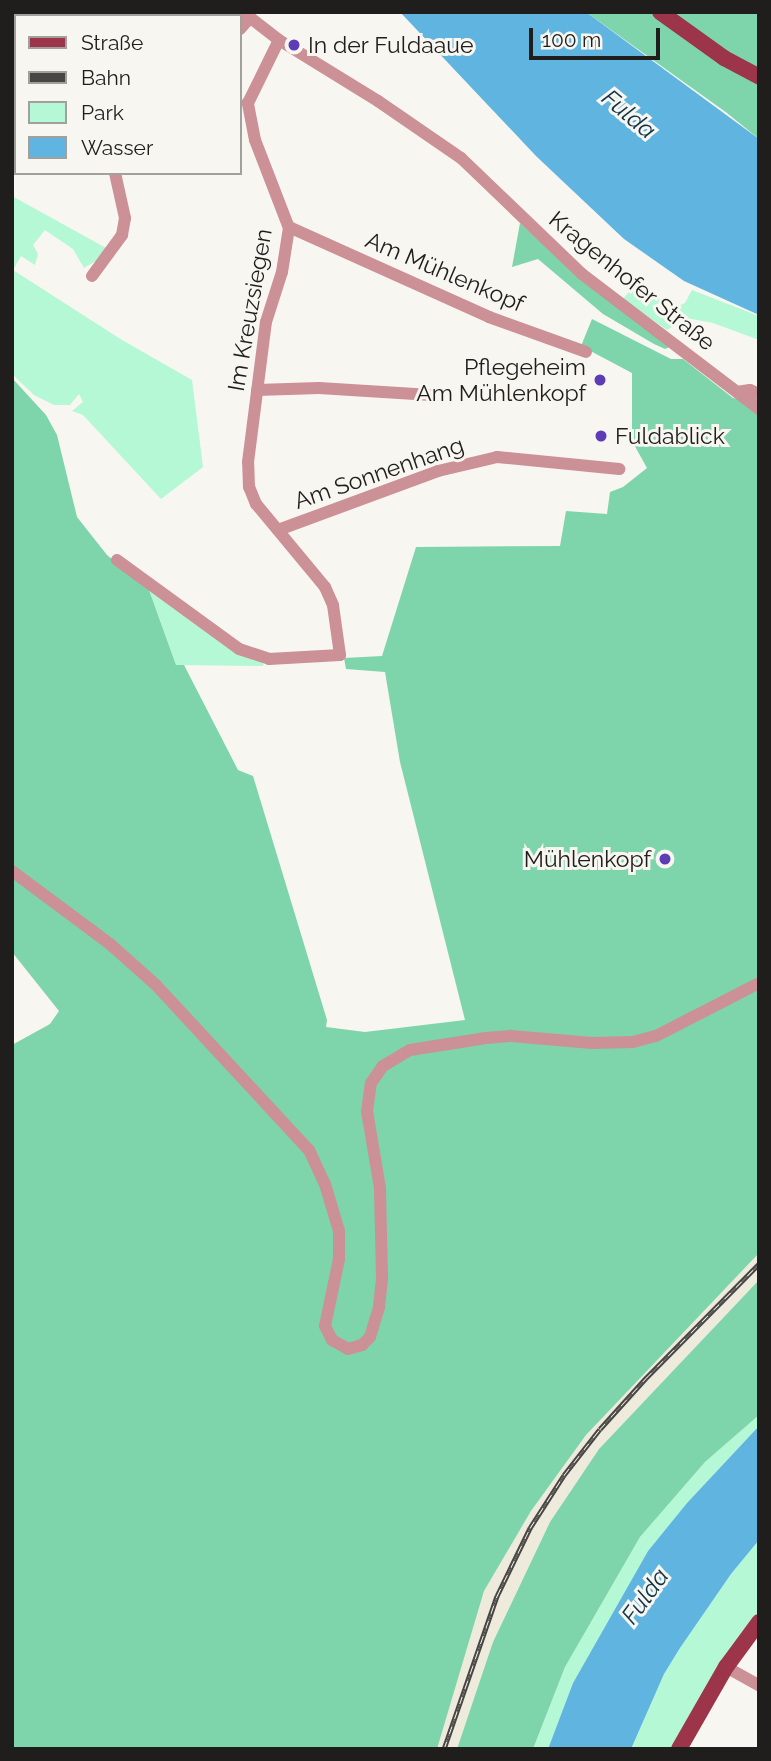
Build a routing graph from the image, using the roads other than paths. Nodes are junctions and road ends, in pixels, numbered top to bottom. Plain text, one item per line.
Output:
1 (660, 12) edge
2 (247, 15) edge
3 (279, 40) junction
4 (759, 77) edge
5 (115, 175) edge
6 (289, 227) junction
7 (92, 276) dead end
8 (586, 352) dead end
9 (257, 390) junction
10 (737, 392) junction
11 (759, 394) edge
12 (431, 395) dead end
13 (759, 409) edge
14 (620, 469) dead end
15 (278, 530) junction
16 (117, 560) dead end
17 (12, 871) edge
18 (759, 983) edge
19 (759, 1622) edge
20 (726, 1667) junction
21 (759, 1685) edge
22 (679, 1749) edge

1 - 4 main road
2 - 3 street
3 - 6 street, Im Kreuzsiegen
3 - 10 street, Kragenhofer Straße
5 - 7 street
6 - 8 street, Am Mühlenkopf
6 - 9 street, Im Kreuzsiegen
9 - 12 street
9 - 15 street, Im Kreuzsiegen
10 - 11 street
10 - 13 street, Kragenhofer Straße
14 - 15 street, Am Sonnenhang
15 - 16 street, Im Kreuzsiegen
17 - 18 street
19 - 20 main road
20 - 21 street
20 - 22 main road

